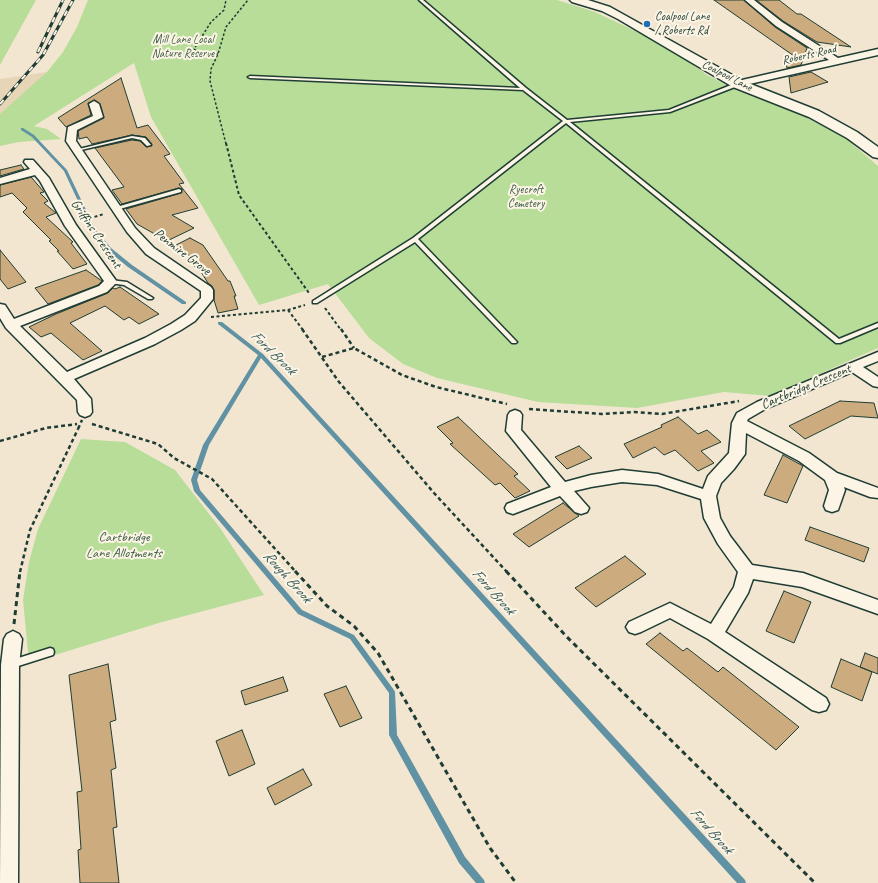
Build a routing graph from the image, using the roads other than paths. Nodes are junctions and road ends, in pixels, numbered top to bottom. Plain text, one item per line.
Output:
1 (421, 0) edge
2 (576, 0) edge
3 (749, 0) edge
4 (878, 52) edge
5 (836, 61) junction
6 (250, 78) dead end
7 (742, 83) junction
8 (524, 89) junction
9 (94, 104) dead end
10 (566, 121) junction
11 (149, 145) dead end
12 (77, 150) junction
13 (878, 154) edge
14 (0, 181) edge
15 (179, 191) dead end
16 (113, 210) junction
17 (415, 239) junction
18 (111, 282) junction
19 (150, 298) dead end
20 (315, 302) road end
21 (0, 308) edge
22 (10, 325) junction
23 (878, 325) edge
24 (514, 342) dead end
25 (878, 356) edge
26 (853, 367) junction
27 (65, 378) junction
28 (878, 383) edge
29 (515, 409) road end
30 (84, 416) road end
31 (739, 423) junction
32 (831, 477) junction
33 (562, 489) junction
34 (876, 493) dead end
35 (708, 496) junction
36 (832, 506) dead end
37 (512, 508) dead end
38 (581, 508) dead end
39 (747, 571) junction
40 (878, 607) edge
41 (635, 627) dead end
42 (714, 634) junction
43 (13, 639) road end
44 (50, 652) dead end
45 (10, 664) junction
46 (818, 704) dead end
47 (7, 883) edge

1 - 8 lane
2 - 7 street, Coalpool Lane
3 - 5 street
4 - 5 street, Roberts Road
5 - 7 street, Roberts Road
6 - 8 lane
7 - 10 lane
7 - 13 street, Coalpool Lane
8 - 10 lane
9 - 12 street, Penmire Grove
10 - 17 lane
10 - 23 lane
11 - 12 lane
12 - 16 street, Penmire Grove
14 - 18 street, Griffins Crescent
15 - 16 lane
16 - 27 street, Penmire Grove
17 - 20 lane
17 - 24 lane
18 - 19 lane
18 - 22 street, Griffins Crescent
21 - 22 street
22 - 27 street
25 - 26 street, Cartbridge Crescent
26 - 28 street
26 - 31 street, Cartbridge Crescent
27 - 30 street
29 - 33 street
31 - 32 street, Cartbridge Crescent
31 - 35 street
32 - 34 street, Cartbridge Crescent
32 - 36 street
33 - 35 street
33 - 37 street
33 - 38 street
35 - 39 street
39 - 40 street
39 - 42 street
41 - 42 street
42 - 46 street
43 - 45 street
44 - 45 lane
45 - 47 street

